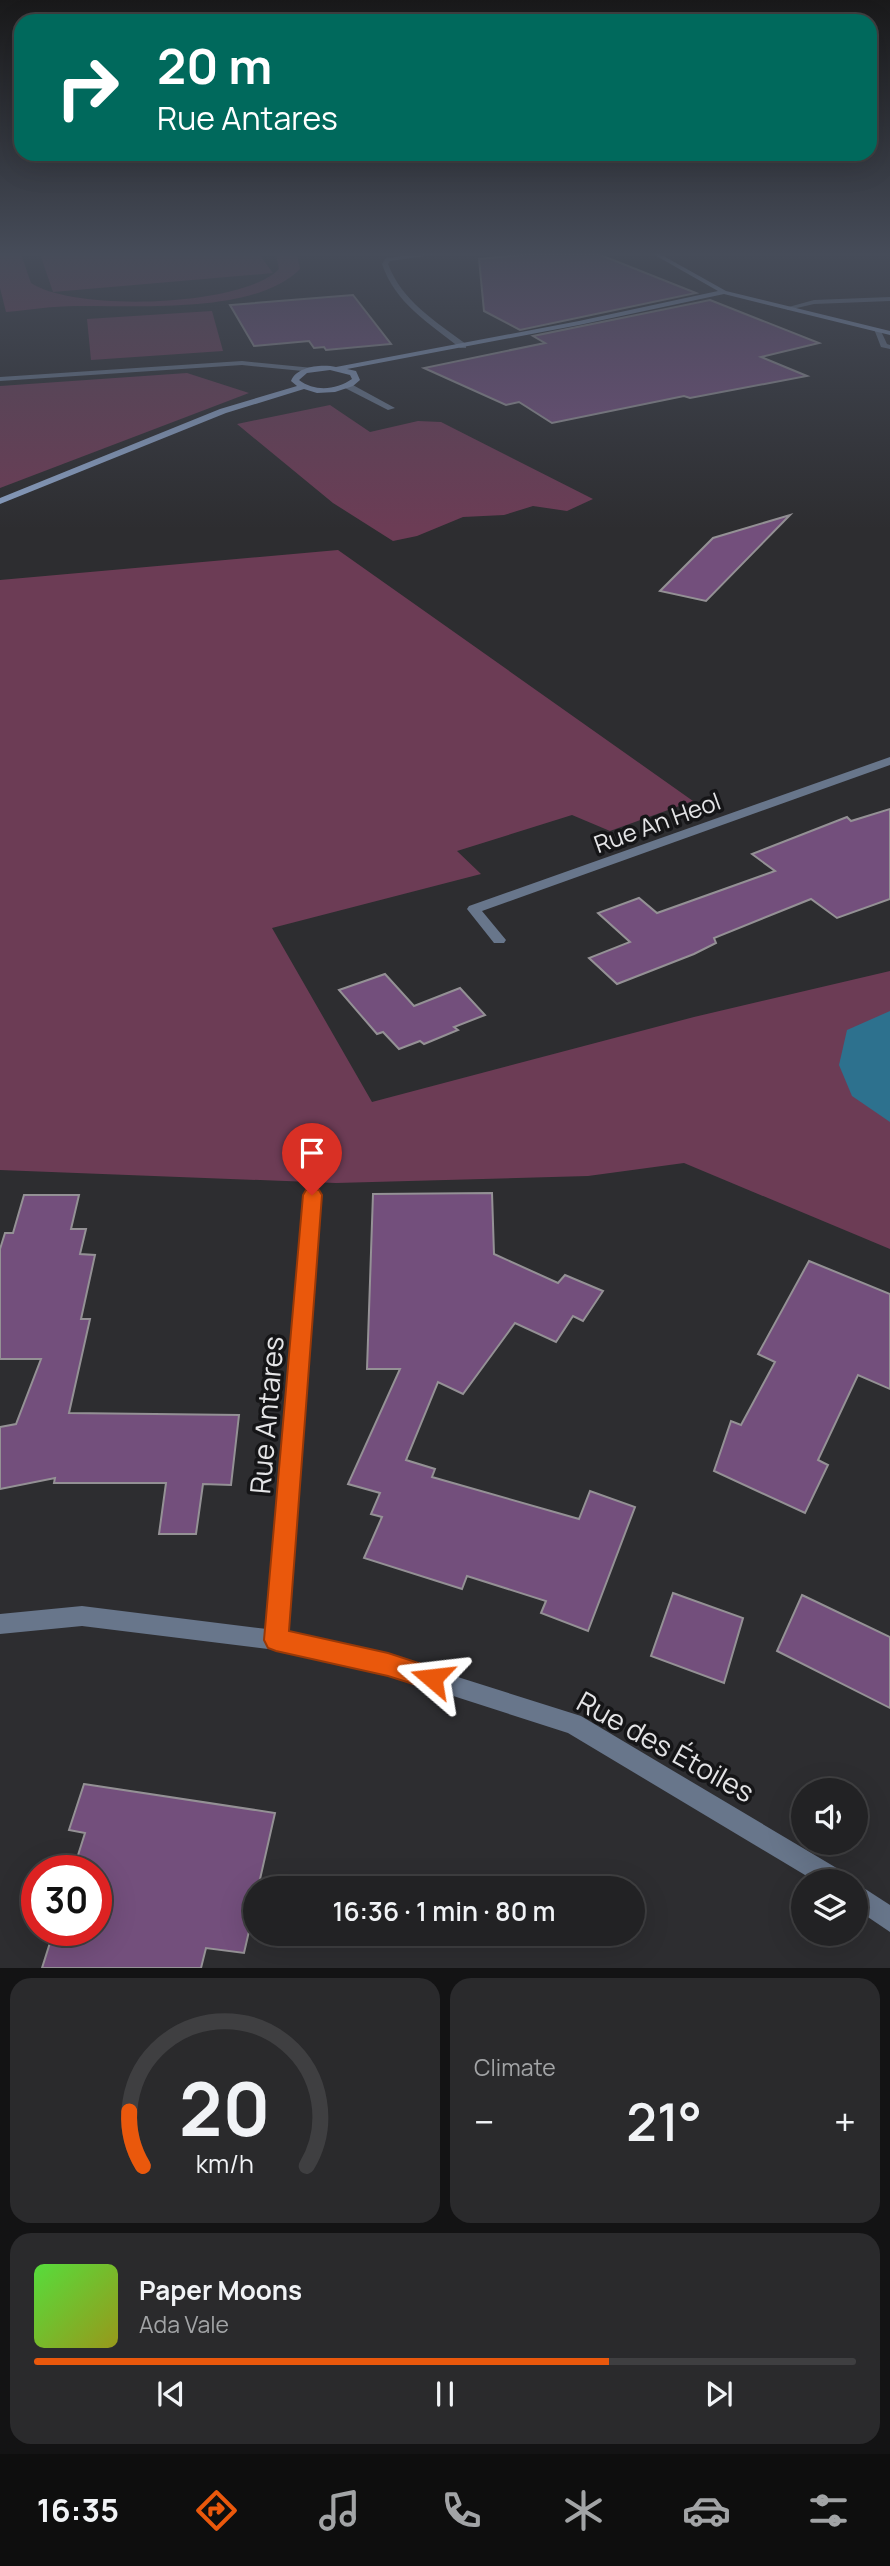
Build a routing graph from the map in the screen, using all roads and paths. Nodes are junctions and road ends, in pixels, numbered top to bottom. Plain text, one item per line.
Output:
1 (463, 346) edge
2 (384, 362) junction
3 (266, 366) junction
4 (338, 369) junction
5 (313, 370) junction
6 (356, 376) junction
7 (296, 377) junction
8 (0, 379) edge
9 (348, 386) junction
10 (303, 387) junction
11 (391, 408) dead end
12 (0, 500) edge
13 (890, 761) edge
14 (499, 940) dead end
15 (312, 1195) dead end
16 (0, 1624) edge
17 (276, 1640) junction
18 (818, 1869) edge
19 (868, 1904) edge
20 (890, 1920) edge

1 - 2 street
2 - 4 street
2 - 6 street
3 - 5 street
3 - 7 street
3 - 8 street
4 - 5 street
4 - 6 street
5 - 7 street
6 - 9 street
7 - 10 street
9 - 10 street
9 - 11 street
10 - 12 street
13 - 14 street, Rue An Heol
15 - 17 street, Rue Antares
16 - 17 street, Rue des Étoiles
17 - 18 street, Rue des Étoiles
19 - 20 street

